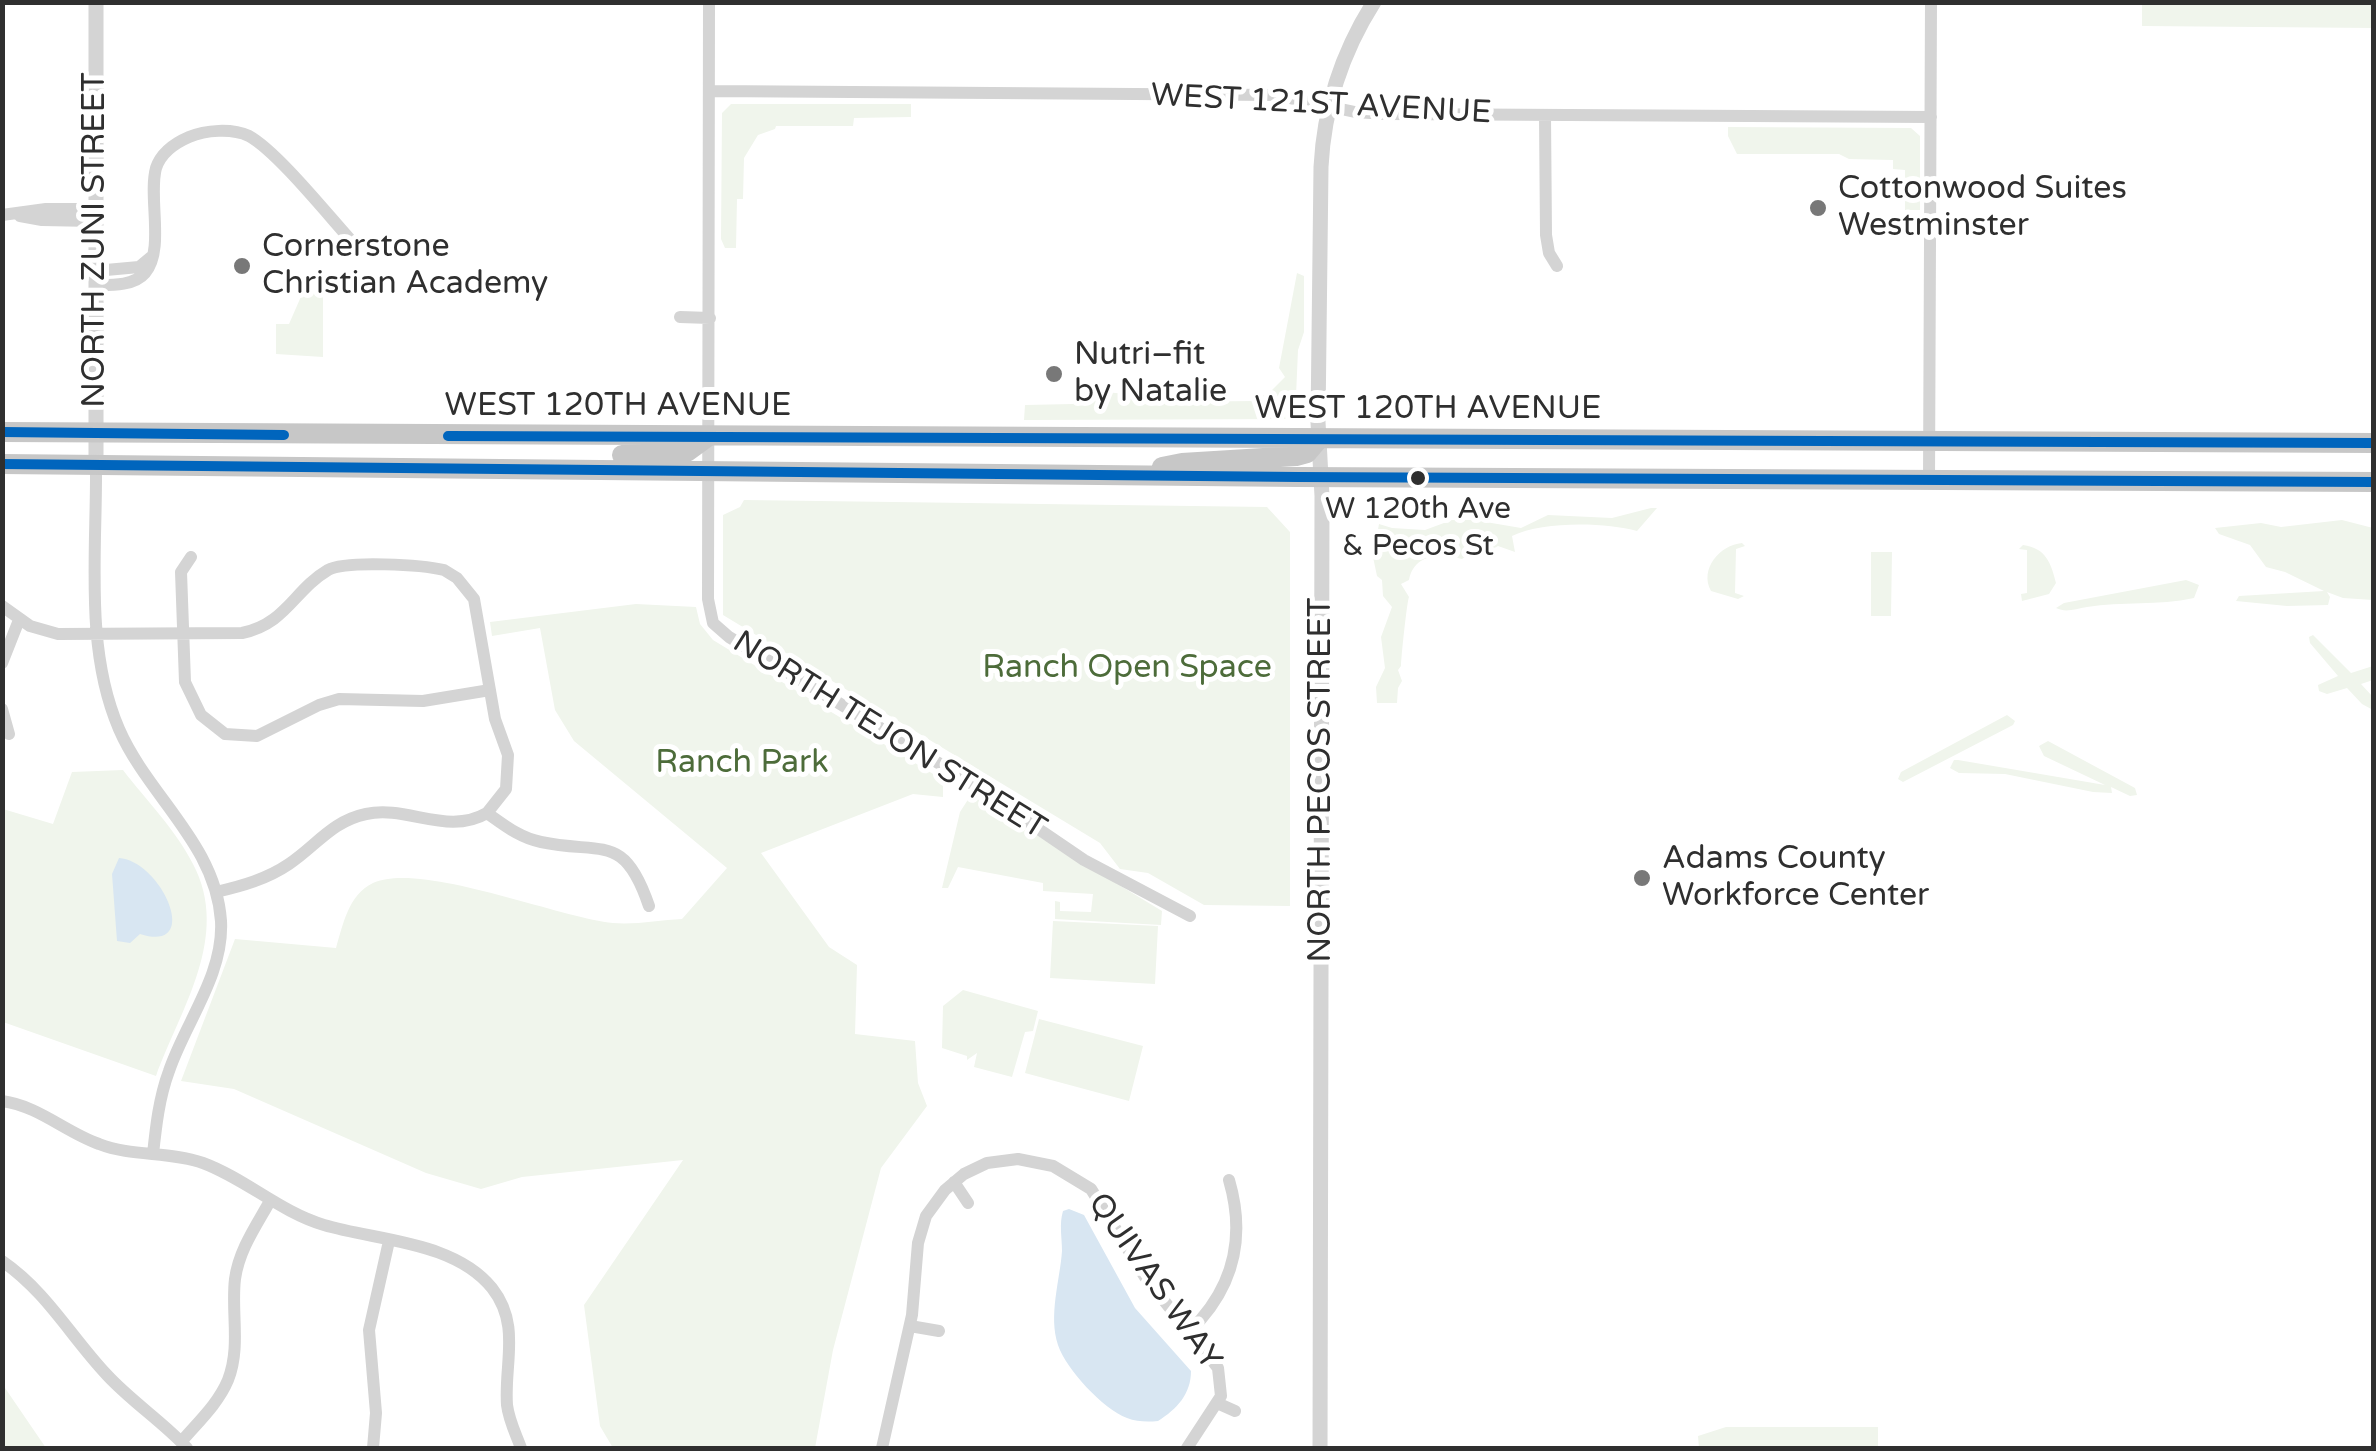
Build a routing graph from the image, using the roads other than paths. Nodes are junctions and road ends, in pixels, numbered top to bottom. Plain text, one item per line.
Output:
1 (96, 2) edge
2 (709, 2) edge
3 (1374, 2) edge
4 (1932, 2) edge
5 (711, 91) junction
6 (1329, 106) junction
7 (1545, 115) junction
8 (1931, 117) junction
9 (8, 215) edge
10 (94, 215) junction
11 (356, 246) dead end
12 (1557, 266) dead end
13 (95, 278) junction
14 (680, 317) dead end
15 (710, 318) junction
16 (2, 432) edge
17 (96, 432) junction
18 (710, 436) junction
19 (1930, 439) junction
20 (1318, 440) junction
21 (2374, 442) edge
22 (2, 464) edge
23 (96, 464) junction
24 (480, 466) junction
25 (709, 469) junction
26 (1126, 476) junction
27 (1321, 478) junction
28 (1929, 479) junction
29 (2374, 482) edge
30 (192, 558) dead end
31 (2, 606) edge
32 (19, 620) junction
33 (97, 634) junction
34 (182, 634) junction
35 (2, 663) edge
36 (490, 690) junction
37 (2, 709) edge
38 (9, 734) dead end
39 (487, 813) junction
40 (216, 892) junction
41 (650, 906) dead end
42 (1190, 916) dead end
43 (2, 1101) edge
44 (152, 1154) junction
45 (1229, 1180) dead end
46 (954, 1182) junction
47 (270, 1201) junction
48 (968, 1203) dead end
49 (389, 1240) junction
50 (2, 1261) edge
51 (910, 1326) junction
52 (939, 1331) dead end
53 (1190, 1332) junction
54 (1218, 1403) junction
55 (1235, 1411) dead end
56 (184, 1445) edge
57 (373, 1448) edge
58 (520, 1448) edge
59 (882, 1448) edge
60 (1187, 1448) edge
61 (1320, 1448) edge

1 - 10 street, NORTH ZUNI STREET
2 - 5 street, NORTH TEJON STREET
3 - 6 street, NORTH PECOS STREET
4 - 8 street
5 - 6 street, WEST 121ST AVENUE
5 - 15 street, NORTH TEJON STREET
6 - 7 street, WEST 121ST AVENUE
6 - 20 street, NORTH PECOS STREET
7 - 8 street, WEST 121ST AVENUE
7 - 12 street
8 - 19 street
9 - 10 street
10 - 13 street, NORTH ZUNI STREET
11 - 13 street
13 - 17 street, NORTH ZUNI STREET
14 - 15 street
15 - 18 street, NORTH TEJON STREET
16 - 17 main road, WEST 120TH AVENUE
17 - 18 main road, WEST 120TH AVENUE
17 - 23 street, NORTH ZUNI STREET
18 - 20 main road, WEST 120TH AVENUE
18 - 24 main road
18 - 25 street, NORTH TEJON STREET
19 - 20 main road, WEST 120TH AVENUE
19 - 21 main road, WEST 120TH AVENUE
19 - 28 street
20 - 26 main road
20 - 27 street, NORTH PECOS STREET
22 - 23 main road, WEST 120TH AVENUE
23 - 24 main road, WEST 120TH AVENUE
23 - 33 street, NORTH ZUNI STREET
24 - 25 main road, WEST 120TH AVENUE
25 - 26 main road, WEST 120TH AVENUE
25 - 42 street, NORTH TEJON STREET
26 - 27 main road, WEST 120TH AVENUE
27 - 28 main road, WEST 120TH AVENUE
27 - 61 street, NORTH PECOS STREET
28 - 29 main road, WEST 120TH AVENUE
30 - 34 street
31 - 32 street
32 - 33 street
32 - 35 street
33 - 34 street
33 - 40 street, NORTH ZUNI STREET
34 - 36 street
34 - 36 street
36 - 39 street
37 - 38 street
39 - 40 street
39 - 41 street
40 - 44 street, NORTH ZUNI STREET
43 - 44 street
44 - 47 street
45 - 53 street
46 - 48 street
46 - 51 street
46 - 53 street, QUIVAS WAY
47 - 49 street
47 - 56 street
49 - 57 street
49 - 58 street
50 - 56 street
51 - 52 street
51 - 59 street
53 - 54 street, QUIVAS WAY
54 - 55 street, QUIVAS WAY
54 - 60 street, QUIVAS WAY

